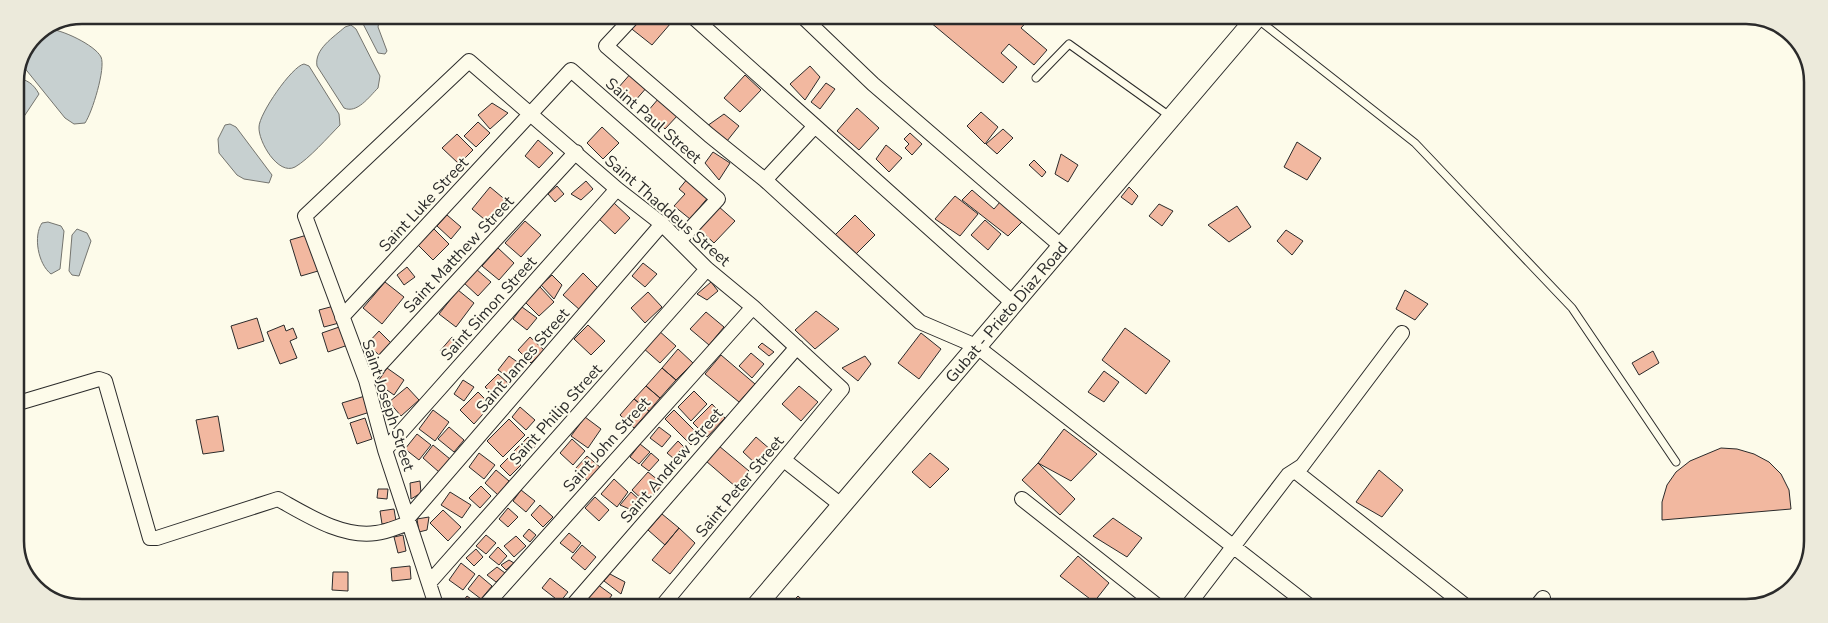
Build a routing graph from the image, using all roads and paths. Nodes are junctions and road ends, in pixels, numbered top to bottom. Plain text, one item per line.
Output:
1 (627, 24) edge
2 (701, 24) edge
3 (810, 24) edge
4 (1251, 24) edge
5 (1264, 24) edge
6 (1036, 78) dead end
7 (530, 115) junction
8 (1171, 117) junction
9 (815, 126) junction
10 (576, 152) junction
11 (765, 180) junction
12 (617, 189) junction
13 (305, 216) joint
14 (662, 224) junction
15 (679, 241) junction
16 (1061, 246) junction
17 (707, 269) junction
18 (1013, 303) junction
19 (753, 307) junction
20 (342, 317) junction
21 (1402, 333) dead end
22 (976, 346) junction
23 (797, 347) junction
24 (366, 380) junction
25 (842, 389) joint
26 (24, 401) edge
27 (385, 450) junction
28 (784, 460) junction
29 (1676, 462) dead end
30 (1295, 471) junction
31 (1022, 499) dead end
32 (841, 505) junction
33 (409, 520) junction
34 (1234, 547) junction
35 (429, 583) junction
36 (434, 599) edge
37 (491, 599) edge
38 (578, 599) edge
39 (668, 599) edge
40 (762, 599) edge
41 (1148, 599) edge
42 (1193, 599) edge
43 (1301, 599) edge
44 (1458, 599) edge

1 - 11 street
2 - 9 street
3 - 16 street
4 - 8 main road, Gubat - Prieto Diaz Road
5 - 29 lane
6 - 8 lane
7 - 10 street, Saint Thaddeus Street
7 - 13 street, Saint Thaddeus Street
7 - 15 street, Saint Paul Street
7 - 20 street, Saint Luke Street
8 - 16 main road, Gubat - Prieto Diaz Road
9 - 11 street
9 - 18 street
10 - 12 street, Saint Thaddeus Street
10 - 24 street, Saint Matthew Street
11 - 22 street
12 - 14 street, Saint Thaddeus Street
12 - 27 street, Saint Simon Street
13 - 20 street, Saint Joseph Street
14 - 15 street, Saint Thaddeus Street
14 - 33 street, Saint James Street
15 - 17 street, Saint Thaddeus Street
16 - 18 main road, Gubat - Prieto Diaz Road
17 - 19 street, Saint Thaddeus Street
17 - 35 street, Saint Philip Street
18 - 22 main road, Gubat - Prieto Diaz Road
19 - 23 street, Saint Thaddeus Street
19 - 37 street, Saint John Street
20 - 24 street, Saint Joseph Street
21 - 30 street
22 - 32 main road, Gubat - Prieto Diaz Road
22 - 34 street
23 - 25 street, Saint Thaddeus Street
23 - 38 street, Saint Andrew Street
24 - 27 street, Saint Joseph Street
25 - 28 street, Saint Peter Street
26 - 33 street
27 - 33 street, Saint Joseph Street
28 - 32 street
28 - 39 street, Saint Peter Street
30 - 34 street
30 - 44 street
31 - 41 street
32 - 40 main road, Gubat - Prieto Diaz Road
33 - 35 street, Saint Joseph Street
34 - 42 street
34 - 43 street
35 - 36 street, Saint Joseph Street

